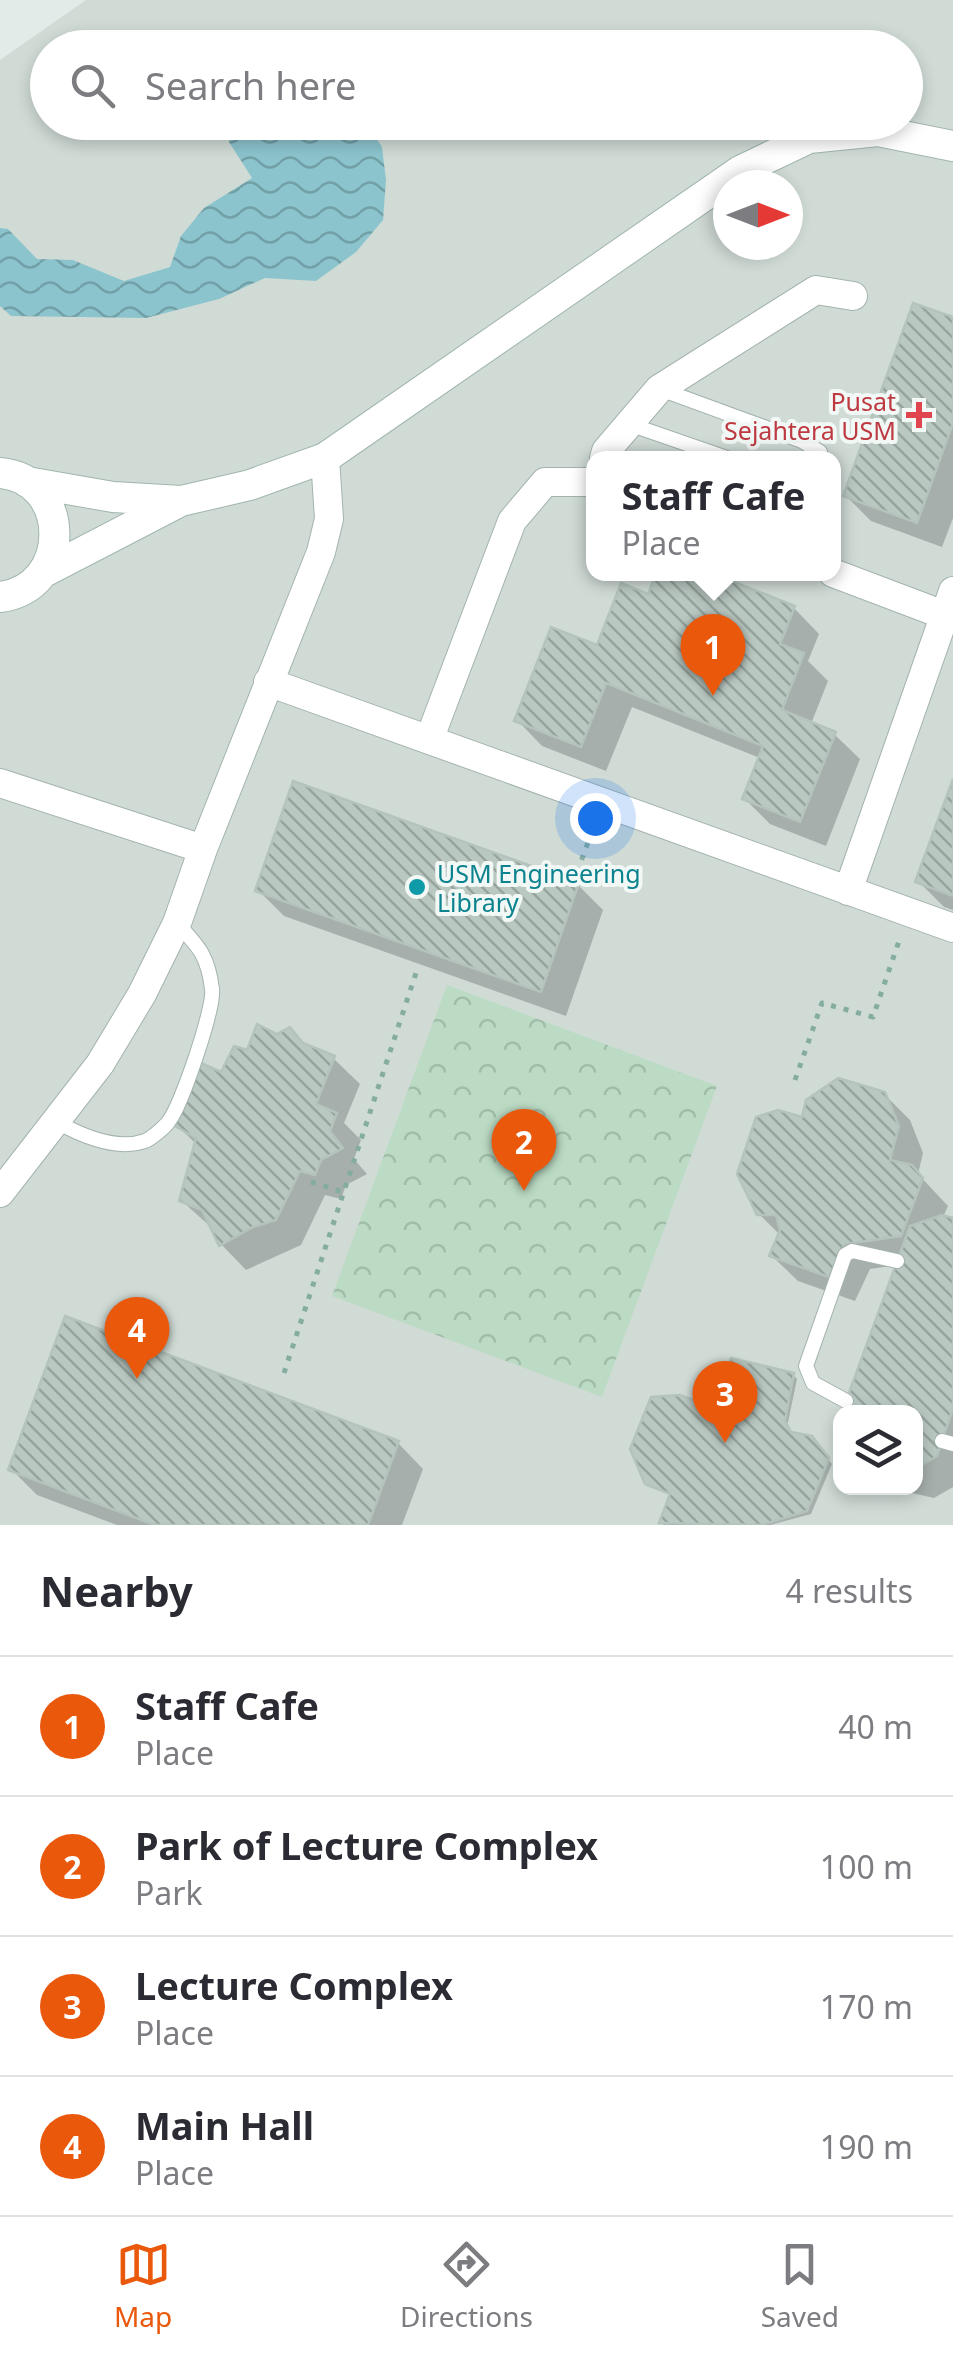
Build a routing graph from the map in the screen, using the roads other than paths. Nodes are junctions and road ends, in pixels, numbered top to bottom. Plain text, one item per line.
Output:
1 (805, 140) edge
2 (923, 140) edge
3 (953, 146) edge
4 (854, 296) dead end
5 (660, 388) junction
6 (629, 424) junction
7 (609, 451) edge
8 (707, 451) edge
9 (818, 451) edge
10 (325, 458) junction
11 (13, 478) edge
12 (586, 482) edge
13 (181, 501) junction
14 (44, 572) junction
15 (841, 575) edge
16 (4, 600) edge
17 (949, 603) edge
18 (268, 682) junction
19 (429, 740) junction
20 (0, 783) edge
21 (202, 849) junction
22 (848, 890) junction
23 (177, 923) junction
24 (953, 928) edge
25 (57, 1122) junction
26 (0, 1193) edge
27 (897, 1261) dead end
28 (846, 1401) dead end

1 - 10 street
2 - 3 street
4 - 5 street
5 - 6 street
5 - 9 lane
6 - 7 street
6 - 8 lane
10 - 13 street
10 - 18 street
11 - 13 street
11 - 14 street
12 - 19 street
13 - 14 street
14 - 16 street
15 - 17 street
17 - 22 street
18 - 19 street
18 - 21 street
19 - 22 street
20 - 21 street
21 - 23 street
22 - 24 street
23 - 25 street
23 - 25 lane
25 - 26 street
27 - 28 lane

